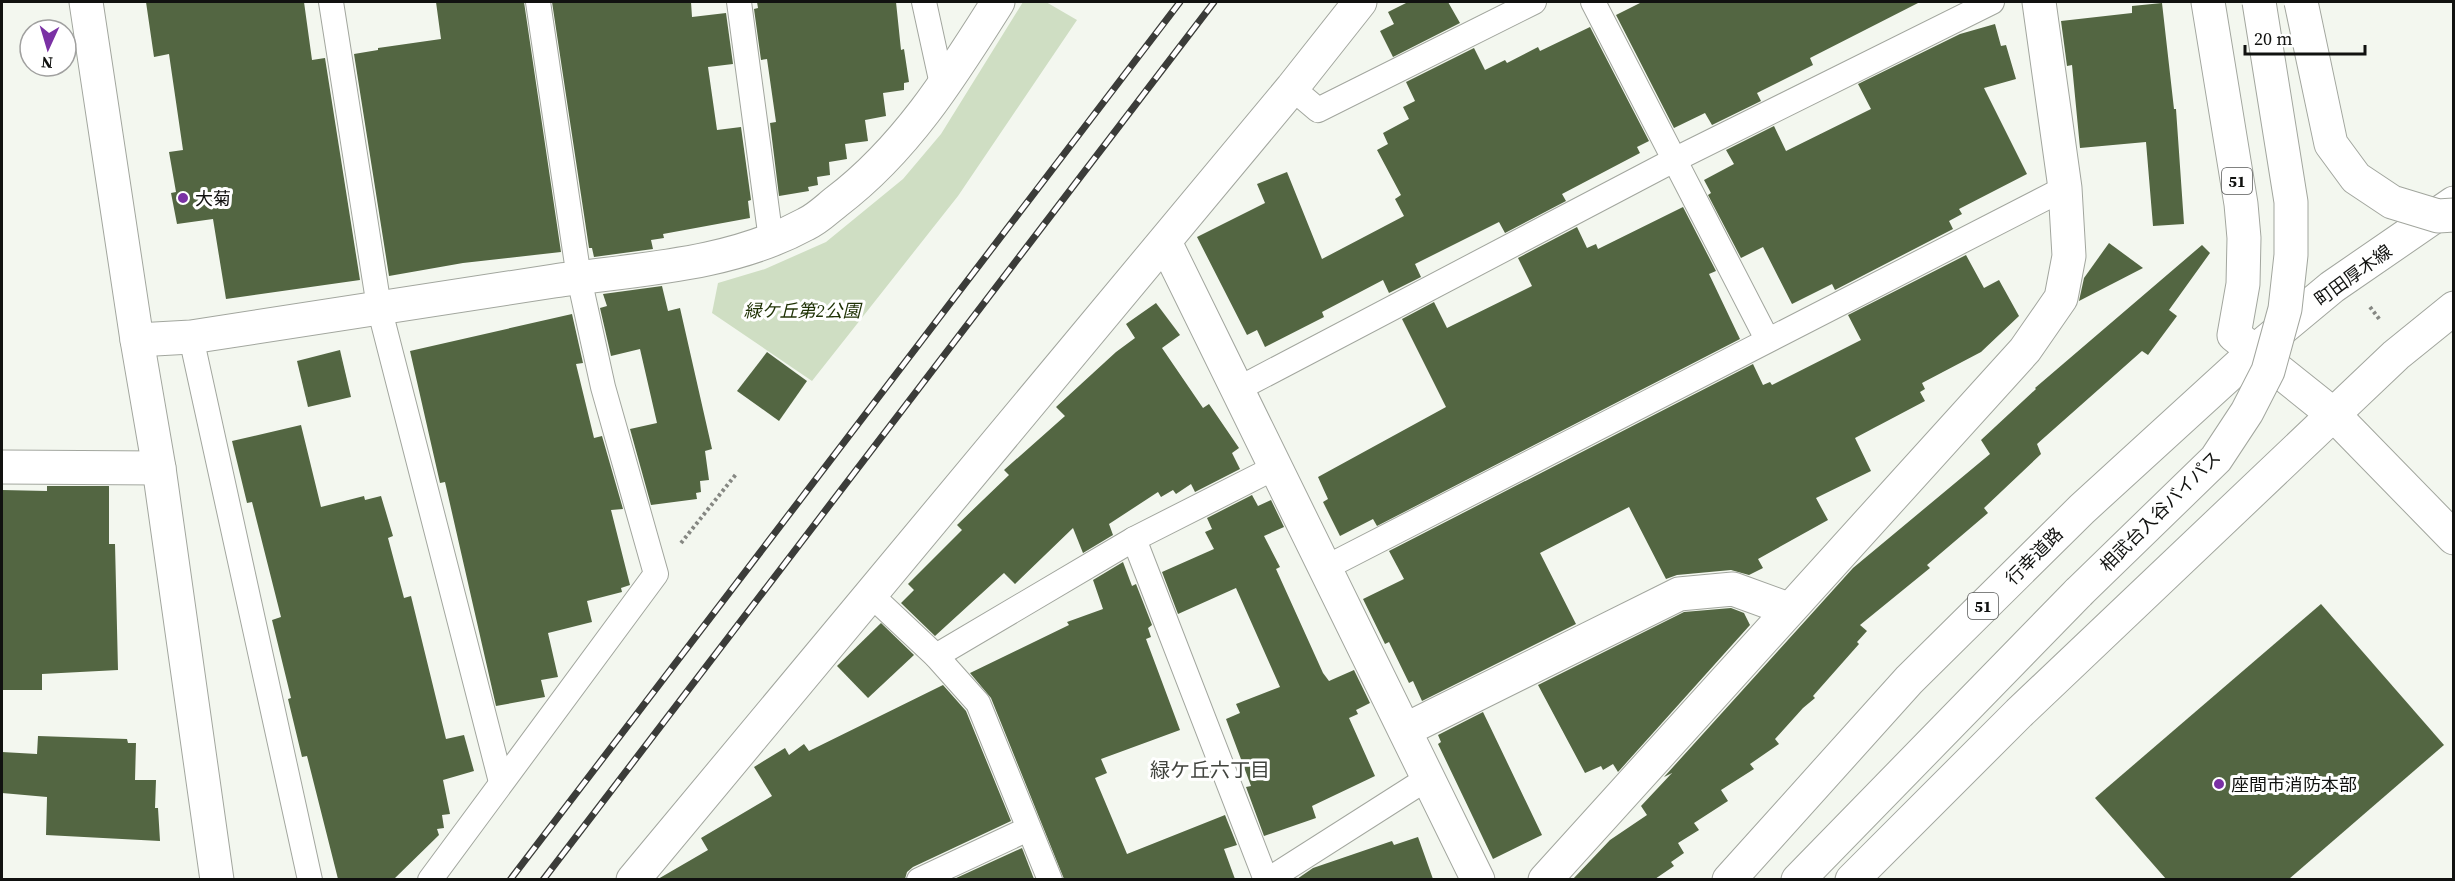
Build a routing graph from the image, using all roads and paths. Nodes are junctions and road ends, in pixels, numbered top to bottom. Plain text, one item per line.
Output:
1 (86, 2) edge
2 (331, 2) edge
3 (538, 2) edge
4 (739, 2) edge
5 (924, 2) edge
6 (998, 2) edge
7 (1360, 2) edge
8 (1534, 2) edge
9 (1593, 2) edge
10 (1992, 2) edge
11 (2039, 2) edge
12 (2208, 2) edge
13 (2259, 2) edge
14 (2301, 2) edge
15 (1292, 88) junction
16 (944, 89) junction
17 (1674, 160) junction
18 (2065, 188) junction
19 (2454, 202) edge
20 (2454, 215) edge
21 (771, 240) junction
22 (1165, 242) junction
23 (579, 278) junction
24 (2369, 306) dead end
25 (380, 307) junction
26 (2454, 308) edge
27 (2384, 324) dead end
28 (191, 337) junction
29 (1767, 339) junction
30 (137, 340) junction
31 (2255, 351) junction
32 (1238, 389) junction
33 (2334, 415) junction
34 (2, 467) edge
35 (1276, 467) junction
36 (159, 468) junction
37 (737, 473) dead end
38 (2454, 538) edge
39 (1134, 539) junction
40 (1325, 568) junction
41 (656, 574) junction
42 (870, 594) junction
43 (1788, 609) junction
44 (936, 656) junction
45 (1405, 730) junction
46 (1428, 778) junction
47 (501, 782) junction
48 (1028, 829) junction
49 (217, 879) edge
50 (310, 879) edge
51 (430, 879) edge
52 (633, 879) edge
53 (920, 879) edge
54 (1050, 879) edge
55 (1267, 879) edge
56 (1478, 879) edge
57 (1545, 879) edge
58 (1729, 879) edge
59 (1798, 879) edge
60 (1852, 879) edge

1 - 30 street
2 - 25 lane
3 - 23 lane
4 - 21 lane
5 - 16 lane
6 - 16 street
7 - 15 street
8 - 15 lane
9 - 17 lane
10 - 17 lane
11 - 18 street
12 - 31 street, 51
13 - 59 street, 相武台入谷バイパス, bridge
14 - 20 street, bridge
15 - 22 street
16 - 21 street
17 - 29 lane
17 - 32 lane
18 - 29 lane
18 - 43 street
19 - 31 street, 町田厚木線 / 51
21 - 23 street
22 - 32 street
22 - 42 street
23 - 25 street
23 - 41 lane
24 - 27 path
25 - 28 street
25 - 47 lane
26 - 33 street
28 - 30 street
28 - 50 lane
29 - 40 lane
30 - 36 street
31 - 33 street, 51
31 - 58 street, 行幸道路 / 51
32 - 35 street
33 - 38 street
33 - 60 street
34 - 36 street
35 - 39 lane
35 - 40 street
36 - 49 street
37 - 41 path
39 - 44 lane
39 - 55 lane
40 - 45 street
41 - 47 lane
42 - 44 lane
42 - 52 street
43 - 45 street
43 - 57 street
44 - 48 lane
45 - 46 street
46 - 55 lane
46 - 56 street
47 - 51 lane
48 - 53 lane
48 - 54 lane

